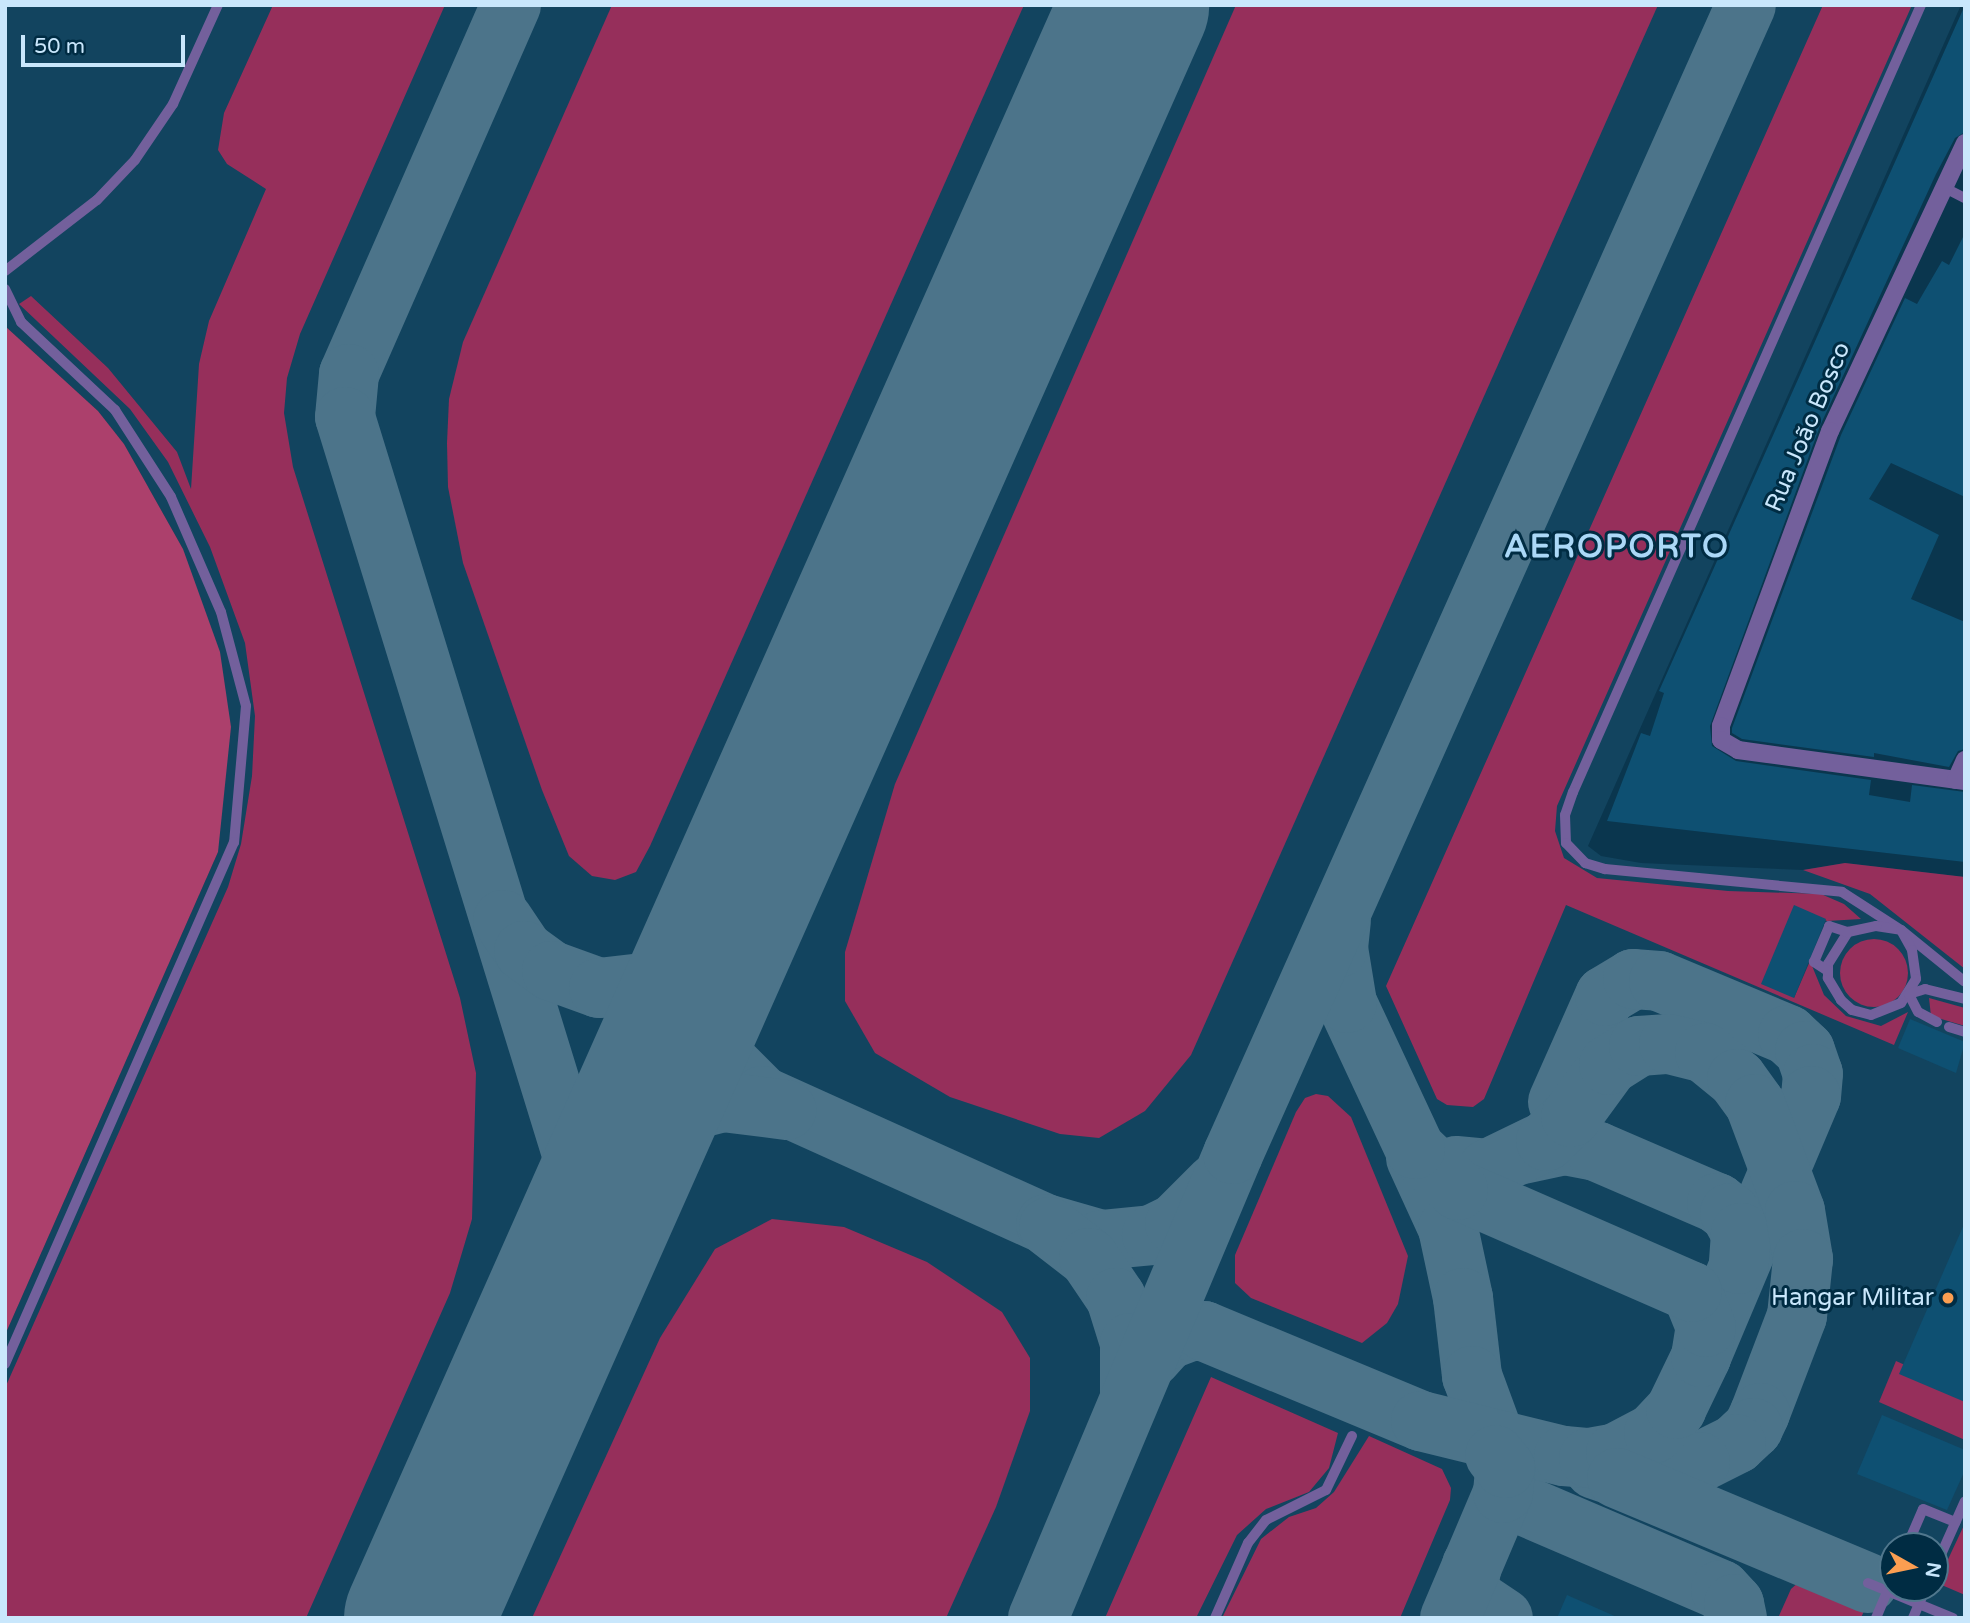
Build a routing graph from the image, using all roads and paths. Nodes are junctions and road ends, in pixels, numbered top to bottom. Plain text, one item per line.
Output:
1 (218, 5) edge
2 (1921, 5) edge
3 (1965, 143) edge
4 (1945, 188) junction
5 (1965, 198) edge
6 (5, 271) edge
7 (5, 289) edge
8 (1965, 760) edge
9 (1960, 781) edge
10 (1901, 930) junction
11 (1848, 932) junction
12 (1828, 971) junction
13 (1965, 982) edge
14 (1909, 994) junction
15 (1965, 999) edge
16 (1937, 1023) dead end
17 (1949, 1027) dead end
18 (1965, 1032) edge
19 (5, 1364) edge
20 (1352, 1436) dead end
21 (1965, 1501) edge
22 (1955, 1522) junction
23 (1913, 1532) edge
24 (1949, 1536) edge
25 (1868, 1583) dead end
26 (1879, 1587) edge
27 (1883, 1602) edge
28 (1912, 1602) edge
29 (1920, 1602) edge
30 (1919, 1605) junction
31 (1215, 1618) edge
32 (1876, 1618) edge
33 (1913, 1618) edge
34 (1953, 1618) edge

1 - 6 lane
2 - 10 lane
3 - 4 street, Rua João Bosco
4 - 5 lane
4 - 9 street, Rua João Bosco
7 - 19 lane
8 - 9 street
10 - 11 lane
10 - 13 lane
10 - 14 lane
11 - 12 lane
11 - 12 lane
12 - 14 lane
14 - 15 lane
14 - 16 lane
17 - 18 lane
20 - 31 lane
21 - 22 lane
22 - 23 lane
22 - 24 lane
25 - 26 lane
27 - 32 lane
28 - 30 lane
29 - 30 lane
30 - 33 lane
30 - 34 lane

